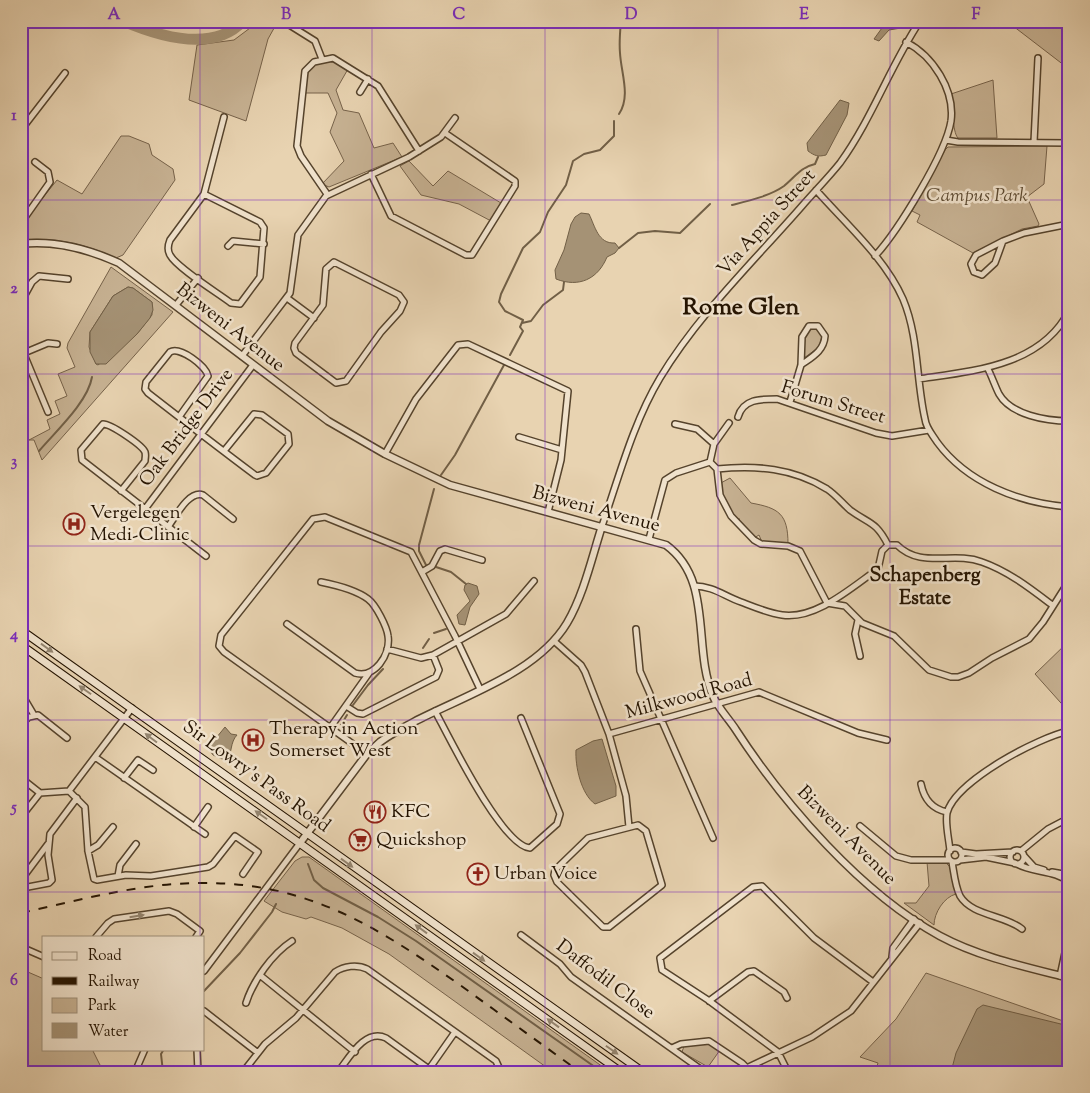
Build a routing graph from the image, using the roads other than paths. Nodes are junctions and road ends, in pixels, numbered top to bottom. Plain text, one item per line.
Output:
1 (283, 21) edge
2 (920, 21) edge
3 (906, 42) junction
4 (1038, 58) dead end
5 (322, 60) junction
6 (65, 73) dead end
7 (368, 78) junction
8 (360, 92) dead end
9 (224, 117) dead end
10 (455, 118) dead end
11 (21, 130) edge
12 (445, 133) junction
13 (946, 140) junction
14 (1034, 142) junction
15 (1069, 143) edge
16 (419, 151) junction
17 (35, 162) dead end
18 (371, 174) junction
19 (816, 190) junction
20 (204, 194) junction
21 (327, 194) junction
22 (21, 223) edge
23 (1069, 224) edge
24 (1003, 241) junction
25 (21, 244) edge
26 (264, 244) junction
27 (228, 246) dead end
28 (875, 256) junction
29 (198, 278) junction
30 (68, 279) dead end
31 (287, 298) junction
32 (21, 302) edge
33 (176, 305) junction
34 (1069, 311) edge
35 (314, 318) junction
36 (57, 344) dead end
37 (22, 350) edge
38 (242, 356) junction
39 (253, 365) junction
40 (801, 365) junction
41 (988, 369) junction
42 (919, 379) junction
43 (790, 402) junction
44 (48, 412) dead end
45 (179, 417) junction
46 (738, 417) dead end
47 (1069, 421) edge
48 (729, 423) dead end
49 (675, 424) dead end
50 (928, 430) junction
51 (202, 434) junction
52 (519, 437) dead end
53 (714, 444) junction
54 (562, 450) junction
55 (224, 451) junction
56 (385, 454) junction
57 (710, 462) junction
58 (717, 469) junction
59 (122, 491) junction
60 (1069, 507) edge
61 (145, 509) junction
62 (548, 512) junction
63 (233, 519) dead end
64 (602, 526) junction
65 (168, 527) junction
66 (649, 538) junction
67 (888, 545) junction
68 (206, 556) dead end
69 (482, 560) dead end
70 (422, 572) junction
71 (534, 581) dead end
72 (1069, 581) edge
73 (321, 582) dead end
74 (694, 586) junction
75 (827, 603) junction
76 (1052, 605) junction
77 (858, 620) junction
78 (287, 624) dead end
79 (21, 630) edge
80 (636, 630) dead end
81 (457, 642) junction
82 (554, 642) junction
83 (21, 645) edge
84 (386, 650) junction
85 (433, 655) junction
86 (860, 656) dead end
87 (369, 672) junction
88 (480, 689) junction
89 (21, 693) edge
90 (717, 703) junction
91 (346, 706) junction
92 (132, 708) junction
93 (435, 711) junction
94 (34, 715) junction
95 (125, 718) junction
96 (521, 718) dead end
97 (660, 720) junction
98 (21, 724) edge
99 (330, 728) junction
100 (1069, 731) edge
101 (609, 734) junction
102 (67, 738) dead end
103 (887, 740) dead end
104 (367, 754) junction
105 (94, 757) junction
106 (153, 770) dead end
107 (21, 778) edge
108 (124, 778) junction
109 (921, 784) dead end
110 (69, 791) junction
111 (40, 793) junction
112 (77, 798) junction
113 (208, 807) dead end
114 (948, 812) junction
115 (21, 817) edge
116 (1069, 818) edge
117 (860, 826) dead end
118 (113, 827) dead end
119 (194, 827) junction
120 (629, 827) junction
121 (205, 834) dead end
122 (307, 834) junction
123 (712, 838) dead end
124 (950, 838) junction
125 (48, 843) junction
126 (300, 843) junction
127 (136, 844) dead end
128 (959, 851) junction
129 (1021, 851) junction
130 (88, 852) junction
131 (1012, 852) junction
132 (949, 853) junction
133 (1024, 856) junction
134 (939, 860) junction
135 (955, 861) junction
136 (1016, 863) junction
137 (243, 874) dead end
138 (118, 876) junction
139 (1068, 879) edge
140 (21, 881) edge
141 (917, 921) junction
142 (1022, 929) dead end
143 (1069, 934) edge
144 (521, 935) dead end
145 (97, 936) edge
146 (197, 936) edge
147 (292, 941) dead end
148 (21, 947) edge
149 (42, 955) edge
150 (205, 970) edge
151 (261, 976) junction
152 (1060, 976) junction
153 (1069, 978) edge
154 (873, 982) junction
155 (787, 998) dead end
156 (710, 1001) junction
157 (246, 1003) dead end
158 (304, 1009) junction
159 (205, 1012) edge
160 (455, 1032) junction
161 (672, 1048) junction
162 (145, 1050) edge
163 (197, 1050) edge
164 (355, 1052) junction
165 (778, 1052) junction
166 (258, 1053) junction
167 (746, 1066) junction
168 (700, 1068) dead end
169 (430, 1071) edge
170 (135, 1072) edge
171 (198, 1072) edge
172 (243, 1072) edge
173 (338, 1072) edge
174 (501, 1072) edge
175 (621, 1072) edge
176 (643, 1072) edge
177 (738, 1072) edge
178 (751, 1072) edge
179 (788, 1072) edge

1 - 5 street
2 - 3 street, Via Appia Street
3 - 13 street
3 - 19 street, Via Appia Street
4 - 14 street
5 - 7 street
5 - 21 street
6 - 11 street
7 - 8 street
7 - 16 street
9 - 20 street
10 - 12 street
12 - 16 street
12 - 18 street
13 - 14 street
13 - 28 street
14 - 15 street
16 - 18 street
17 - 22 street
18 - 21 street
19 - 28 street
19 - 64 street, Via Appia Street
20 - 26 street
20 - 29 street
21 - 31 street
23 - 24 street
24 - 24 street
25 - 33 street, Bizweni Avenue
26 - 27 street
26 - 29 street
28 - 42 street
29 - 33 street
30 - 32 street
31 - 35 street
31 - 38 street
33 - 38 street, Bizweni Avenue
34 - 41 street
35 - 35 street
36 - 37 street
37 - 44 street
38 - 39 street, Bizweni Avenue
39 - 51 street, Oak Bridge Drive
39 - 56 street, Bizweni Avenue
40 - 40 street
40 - 43 street
41 - 42 street
41 - 47 street
42 - 50 street
43 - 46 street, Forum Street
43 - 50 street, Forum Street
45 - 45 street
45 - 51 street
48 - 53 street
49 - 53 street
50 - 60 street
51 - 55 street
51 - 61 street, Oak Bridge Drive
52 - 54 street
53 - 57 street
54 - 56 street
54 - 62 street
55 - 55 street
56 - 62 street, Bizweni Avenue
57 - 58 street
57 - 66 street
58 - 67 street
58 - 75 street
59 - 59 street
59 - 61 street
61 - 65 street
62 - 64 street, Bizweni Avenue
63 - 65 street
64 - 66 street, Bizweni Avenue
64 - 82 street
65 - 68 street
66 - 74 street, Bizweni Avenue
67 - 75 street
67 - 76 street
69 - 70 street
70 - 81 street
70 - 99 street
71 - 81 street
72 - 76 street
73 - 84 street
74 - 75 street
74 - 90 street, Bizweni Avenue
75 - 77 street
76 - 77 street
77 - 86 street
78 - 87 street
79 -> 92 main road, Sir Lowry's Pass Road
80 - 97 street
81 - 85 street
81 - 88 street
82 - 88 street
82 - 101 street
95 -> 83 main road, Sir Lowry's Pass Road
84 - 85 street
84 - 87 street
85 - 91 street
87 - 91 street
88 - 93 street
89 - 94 street
90 - 97 street, Milkwood Road
90 - 103 street, Milkwood Road
90 - 141 street, Bizweni Avenue
91 - 99 street
92 - 95 street
92 - 122 main road, Sir Lowry's Pass Road
93 - 96 street
93 - 104 street
94 - 98 street
94 - 102 street
95 - 105 street
126 -> 95 main road, Sir Lowry's Pass Road
97 - 101 street, Milkwood Road
97 - 123 street
99 - 104 street
100 - 114 street
101 - 120 street
104 - 122 street
105 - 108 street
105 - 110 street
106 - 108 street
107 - 111 street
108 - 119 street
109 - 114 street
110 - 111 street
110 - 112 street
111 - 115 street
112 - 125 street
112 - 130 street
113 - 119 street
114 - 124 street
116 - 129 street
117 - 134 street
118 - 130 street
119 - 121 street
120 - 120 street
122 - 126 street
122 -> 176 main road, Sir Lowry's Pass Road
124 - 128 street
124 - 132 street
125 - 140 street
125 - 140 street
126 - 150 street
175 -> 126 main road, Sir Lowry's Pass Road
127 - 138 street
128 - 131 street
128 - 132 street
128 - 135 street
129 - 131 street
129 - 133 street
130 - 138 street
131 - 136 street
132 - 134 street
132 - 135 street
133 - 136 street
133 - 139 street
134 - 135 street
135 - 136 street
135 - 142 street
136 - 139 street
137 - 138 street
141 - 152 street, Bizweni Avenue
141 - 154 street
143 - 152 street
144 - 161 street, Daffodil Close
145 -> 146 street
147 - 151 street
148 - 149 street
151 - 157 street
151 - 158 street
152 - 153 street, Bizweni Avenue
154 - 156 street
154 - 165 street
155 - 156 street
156 - 165 street
158 - 160 street
158 - 164 street
158 - 166 street
159 - 166 street
160 - 169 street
160 - 174 street
161 - 167 street
161 - 168 street, Daffodil Close
162 - 170 street
163 - 171 street
164 - 169 street
164 - 173 street
165 - 167 street
165 - 179 street
166 - 172 street
167 - 177 street
167 - 178 street

